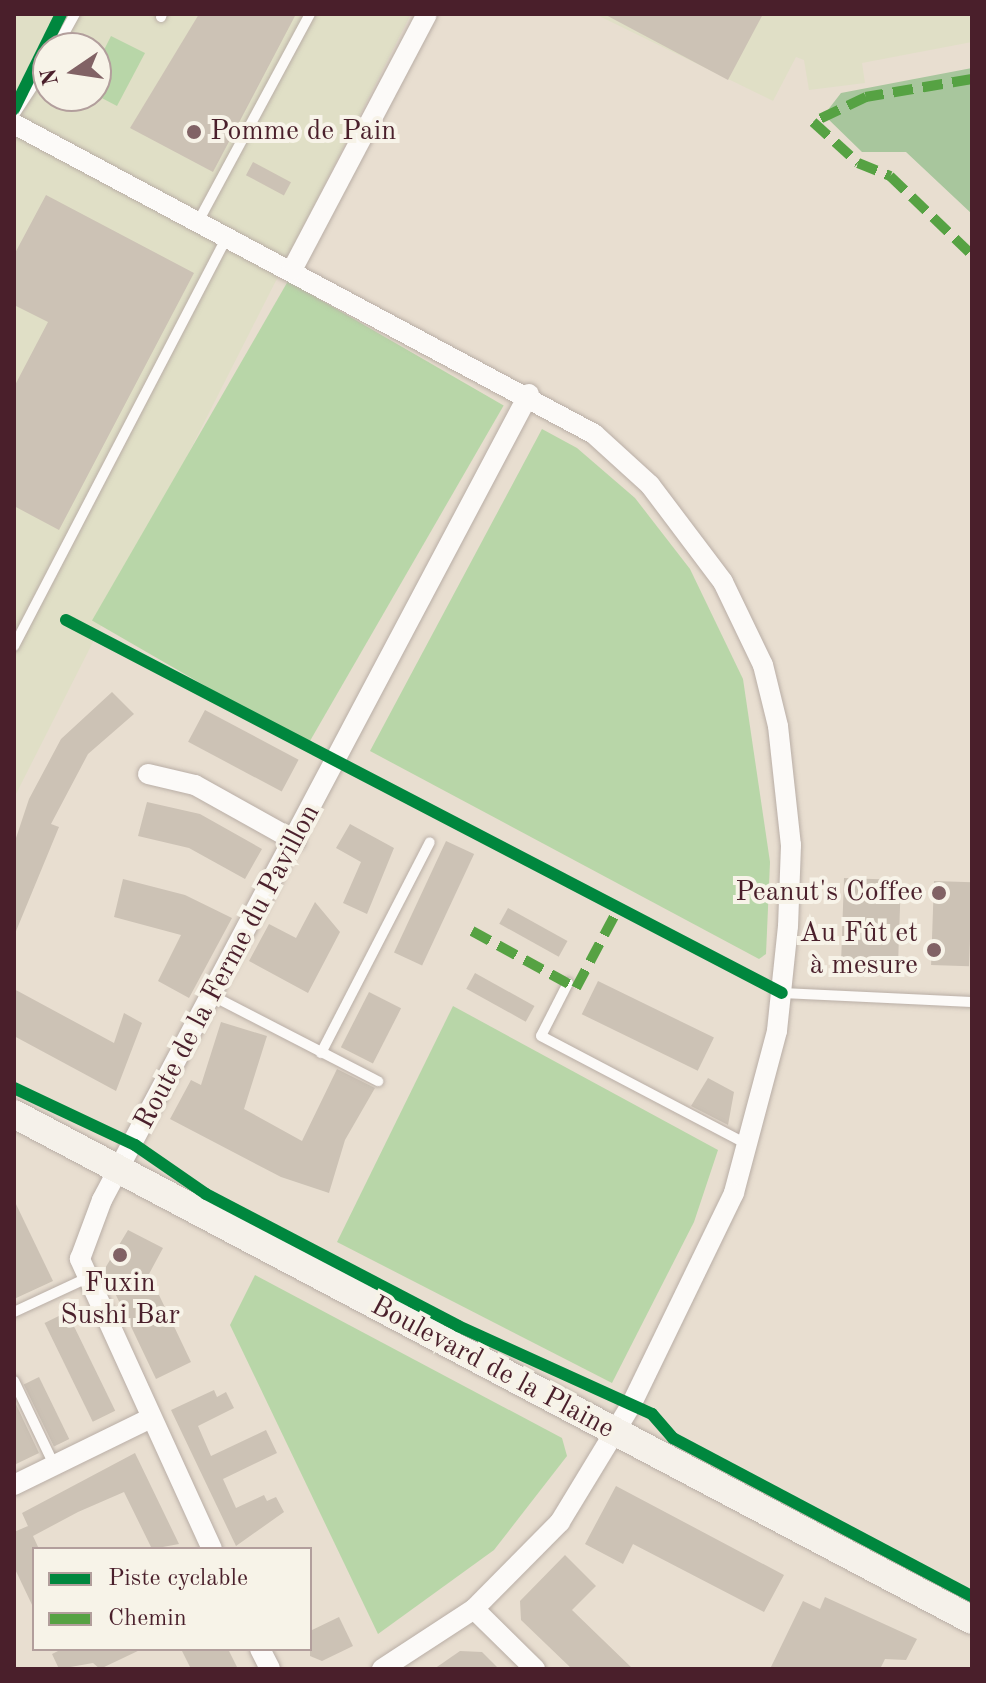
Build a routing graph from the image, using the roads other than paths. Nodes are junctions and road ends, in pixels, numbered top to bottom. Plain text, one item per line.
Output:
1 (75, 14) edge
2 (310, 14) edge
3 (427, 14) edge
4 (65, 32) edge
5 (32, 87) edge
6 (14, 115) edge
7 (14, 124) edge
8 (199, 220) junction
9 (227, 235) junction
10 (292, 270) junction
11 (529, 394) junction
12 (14, 646) edge
13 (148, 774) dead end
14 (295, 841) junction
15 (430, 842) dead end
16 (568, 983) dead end
17 (782, 993) junction
18 (213, 996) junction
19 (972, 1002) edge
20 (321, 1053) junction
21 (378, 1081) dead end
22 (14, 1114) edge
23 (749, 1145) junction
24 (119, 1173) junction
25 (85, 1279) junction
26 (14, 1312) edge
27 (14, 1381) edge
28 (151, 1418) junction
29 (616, 1433) junction
30 (54, 1465) junction
31 (14, 1485) edge
32 (211, 1547) edge
33 (474, 1609) junction
34 (972, 1620) edge
35 (261, 1651) edge
36 (270, 1669) edge
37 (382, 1669) edge
38 (535, 1669) edge

1 - 4 lane
2 - 8 lane
3 - 10 street
5 - 6 lane
7 - 8 street
8 - 9 street
9 - 10 street
9 - 12 lane
10 - 11 street
11 - 14 street, Route de la Ferme du Pavillon
11 - 17 street
13 - 14 street
14 - 18 street, Route de la Ferme du Pavillon
15 - 20 lane
16 - 23 lane
17 - 19 lane
17 - 23 street
18 - 20 lane
18 - 24 street, Route de la Ferme du Pavillon
20 - 21 lane
22 - 24 main road, Boulevard de la Plaine
23 - 29 street
24 - 25 street, Route de la Ferme du Pavillon
24 - 29 main road, Boulevard de la Plaine
25 - 26 lane
25 - 28 street, Route de la Ferme du Pavillon
27 - 30 lane
28 - 30 street
28 - 32 street, Route de la Ferme du Pavillon
29 - 33 street
29 - 34 main road, Boulevard de la Plaine
30 - 31 street
33 - 37 street
33 - 38 street
35 - 36 street

